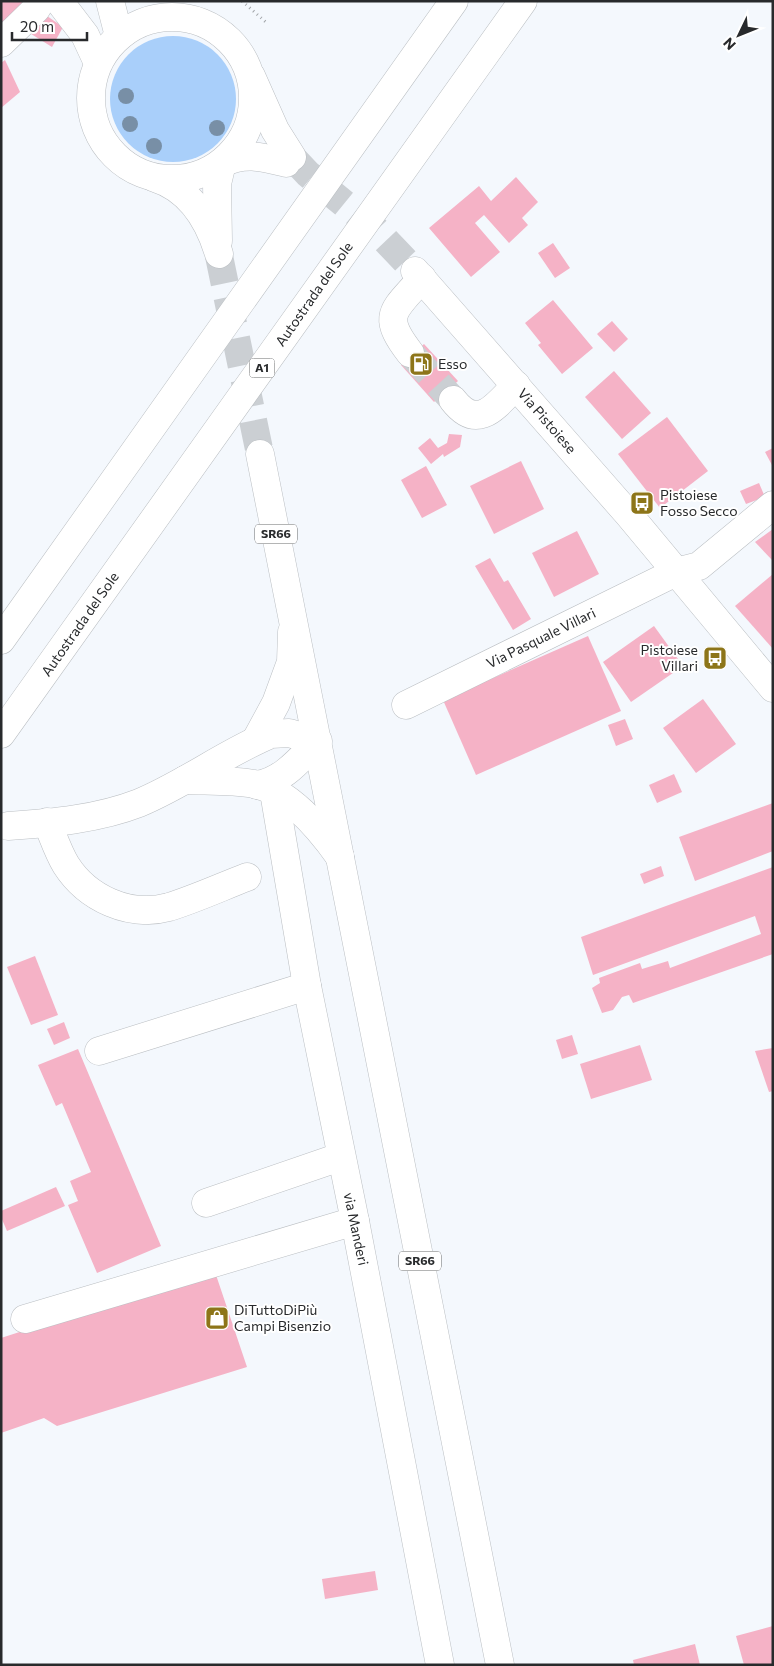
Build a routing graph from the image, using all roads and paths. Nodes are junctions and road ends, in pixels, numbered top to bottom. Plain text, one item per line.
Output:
1 (41, 1) edge
2 (59, 1) edge
3 (64, 1) edge
4 (110, 1) edge
5 (150, 1) edge
6 (242, 1) edge
7 (454, 1) edge
8 (523, 1) edge
9 (175, 16) junction
10 (268, 24) dead end
11 (119, 36) junction
12 (1, 43) edge
13 (98, 63) junction
14 (251, 76) junction
15 (222, 162) junction
16 (153, 177) junction
17 (410, 353) tunnel mouth
18 (516, 385) junction
19 (452, 400) tunnel mouth
20 (260, 454) tunnel mouth
21 (773, 505) edge
22 (676, 572) junction
23 (292, 615) junction
24 (1, 640) edge
25 (773, 688) edge
26 (406, 705) dead end
27 (1, 734) edge
28 (256, 740) junction
29 (318, 741) junction
30 (184, 780) junction
31 (266, 789) junction
32 (47, 822) junction
33 (8, 826) dead end
34 (340, 857) junction
35 (248, 877) dead end
36 (307, 986) junction
37 (98, 1051) dead end
38 (340, 1157) junction
39 (206, 1203) dead end
40 (355, 1221) junction
41 (25, 1319) dead end
42 (440, 1665) edge
43 (500, 1665) edge

1 - 12 main road
2 - 13 main road
3 - 11 main road
4 - 11 main road
5 - 9 main road
6 - 10 path
7 - 24 main road
8 - 27 main road, Autostrada del Sole / A1
9 - 11 main road
9 - 14 main road
11 - 13 main road
13 - 16 main road
14 - 15 main road
14 - 15 main road
15 - 16 main road
15 - 16 main road
17 - 18 main road, Via Pistoiese
18 - 19 main road
18 - 22 main road, Via Pistoiese
20 - 23 main road, SR66
21 - 22 main road
22 - 25 main road, Via Pistoiese
22 - 26 main road, Via Pasquale Villari
23 - 28 main road
23 - 29 main road, SR66
28 - 29 main road
28 - 30 main road
29 - 31 main road
29 - 34 main road, SR66
30 - 31 main road
30 - 32 main road
31 - 34 main road
31 - 36 main road, via Manderi
32 - 33 main road
32 - 35 main road
34 - 43 main road, SR66
36 - 37 main road
36 - 38 main road, via Manderi
38 - 39 main road
38 - 40 main road, via Manderi
40 - 41 main road
40 - 42 main road, via Manderi

